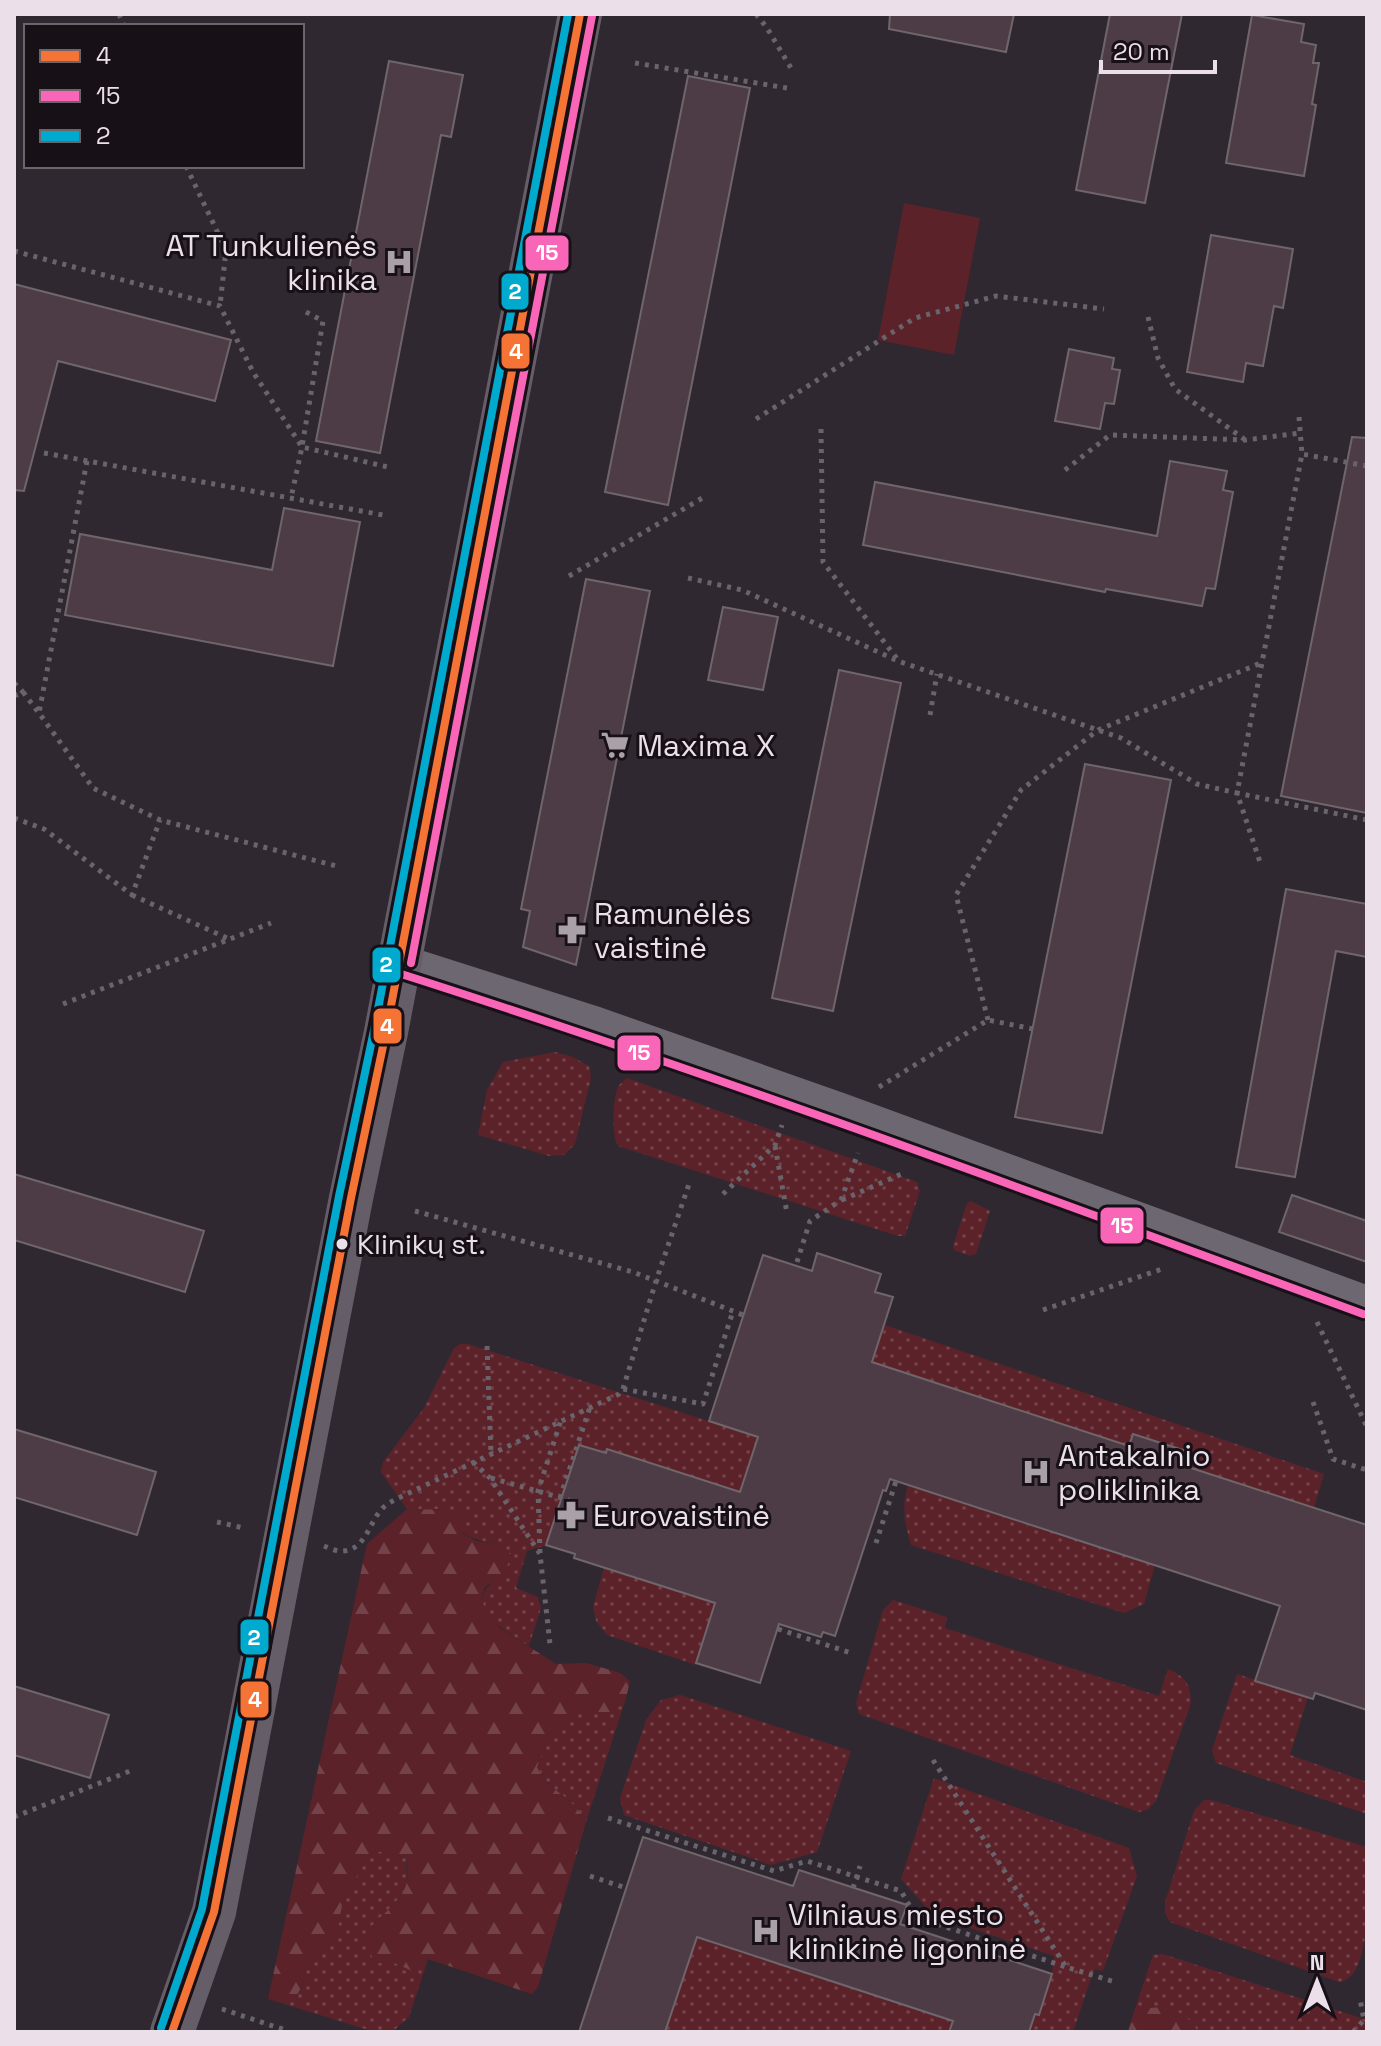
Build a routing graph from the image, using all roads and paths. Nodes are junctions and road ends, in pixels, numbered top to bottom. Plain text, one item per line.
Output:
1 (580, 14) edge
2 (756, 14) edge
3 (635, 63) dead end
4 (791, 68) dead end
5 (787, 88) dead end
6 (187, 168) edge
7 (14, 251) edge
8 (220, 306) junction
9 (1104, 309) dead end
10 (306, 312) dead end
11 (1148, 317) dead end
12 (1299, 417) dead end
13 (756, 419) dead end
14 (821, 429) dead end
15 (1300, 433) junction
16 (1246, 440) junction
17 (302, 447) junction
18 (44, 453) dead end
19 (1302, 454) junction
20 (87, 461) junction
21 (1367, 466) edge
22 (392, 468) dead end
23 (1065, 470) dead end
24 (704, 497) dead end
25 (291, 498) junction
26 (383, 515) dead end
27 (569, 576) dead end
28 (688, 578) dead end
29 (898, 661) junction
30 (1262, 663) junction
31 (937, 674) junction
32 (14, 683) edge
33 (23, 692) junction
34 (14, 696) edge
35 (39, 713) junction
36 (930, 715) dead end
37 (1098, 730) junction
38 (1237, 793) junction
39 (14, 818) edge
40 (160, 820) junction
41 (1367, 820) edge
42 (1260, 862) dead end
43 (340, 867) dead end
44 (132, 895) junction
45 (271, 923) dead end
46 (230, 939) junction
47 (399, 961) junction
48 (63, 1004) dead end
49 (988, 1020) junction
50 (1033, 1029) dead end
51 (793, 1093) junction
52 (856, 1115) junction
53 (775, 1145) junction
54 (955, 1151) junction
55 (689, 1184) dead end
56 (723, 1194) dead end
57 (841, 1200) junction
58 (415, 1211) dead end
59 (787, 1213) dead end
60 (1223, 1248) junction
61 (797, 1262) dead end
62 (1294, 1274) junction
63 (656, 1281) junction
64 (1367, 1303) edge
65 (1043, 1310) dead end
66 (733, 1311) junction
67 (743, 1315) dead end
68 (487, 1346) dead end
69 (623, 1389) junction
70 (1313, 1402) dead end
71 (590, 1406) junction
72 (561, 1420) junction
73 (1367, 1427) edge
74 (491, 1454) junction
75 (473, 1462) junction
76 (1367, 1470) edge
77 (490, 1478) junction
78 (896, 1481) dead end
79 (538, 1491) junction
80 (560, 1498) junction
81 (569, 1500) dead end
82 (217, 1522) dead end
83 (244, 1528) dead end
84 (876, 1543) dead end
85 (323, 1546) dead end
86 (540, 1554) junction
87 (778, 1629) dead end
88 (550, 1644) dead end
89 (854, 1654) dead end
90 (933, 1760) dead end
91 (130, 1771) dead end
92 (14, 1817) edge
93 (608, 1818) dead end
94 (860, 1866) dead end
95 (590, 1876) dead end
96 (857, 1877) junction
97 (626, 1888) dead end
98 (853, 1888) dead end
99 (1066, 1967) junction
100 (1115, 1982) dead end
101 (1360, 1999) dead end
102 (179, 2014) edge
103 (285, 2030) edge
104 (1353, 2032) edge

1 - 47 main road
2 - 4 path
3 - 5 path
6 - 8 path
7 - 8 path
8 - 17 path
9 - 13 path
10 - 17 path
11 - 16 path
12 - 15 path
14 - 29 path
15 - 16 path
15 - 19 path
16 - 23 path
17 - 22 path
17 - 25 path
18 - 20 path
19 - 21 path
19 - 30 path
20 - 25 path
20 - 35 path
24 - 27 path
25 - 26 path
28 - 29 path
29 - 31 path
30 - 37 path
30 - 38 path
31 - 36 path
31 - 37 path
32 - 33 path
33 - 34 path
33 - 35 path
35 - 40 path
37 - 38 path
37 - 49 path
38 - 41 path
38 - 42 path
39 - 44 path
40 - 43 path
40 - 44 path
44 - 46 path
45 - 46 path
46 - 48 path
47 - 51 street
47 - 102 main road
49 - 50 path
49 - 52 path
51 - 52 street
51 - 53 path
52 - 54 street
52 - 57 path
53 - 56 path
53 - 59 path
54 - 57 path
54 - 60 street
55 - 63 path
57 - 61 path
58 - 63 path
60 - 62 street
60 - 65 path
62 - 64 street
62 - 73 path
63 - 66 path
63 - 69 path
66 - 67 path
66 - 69 path
68 - 74 path
69 - 71 path
70 - 76 path
71 - 72 path
71 - 80 path
72 - 74 path
72 - 79 path
74 - 75 path
75 - 77 path
75 - 85 path
77 - 79 path
77 - 86 path
78 - 84 path
79 - 80 path
79 - 86 path
80 - 81 path
82 - 83 path
86 - 88 path
87 - 89 path
90 - 99 path
91 - 92 path
93 - 96 path
94 - 96 path
95 - 97 path
96 - 98 path
96 - 99 path
99 - 100 path
101 - 104 path
102 - 103 path

